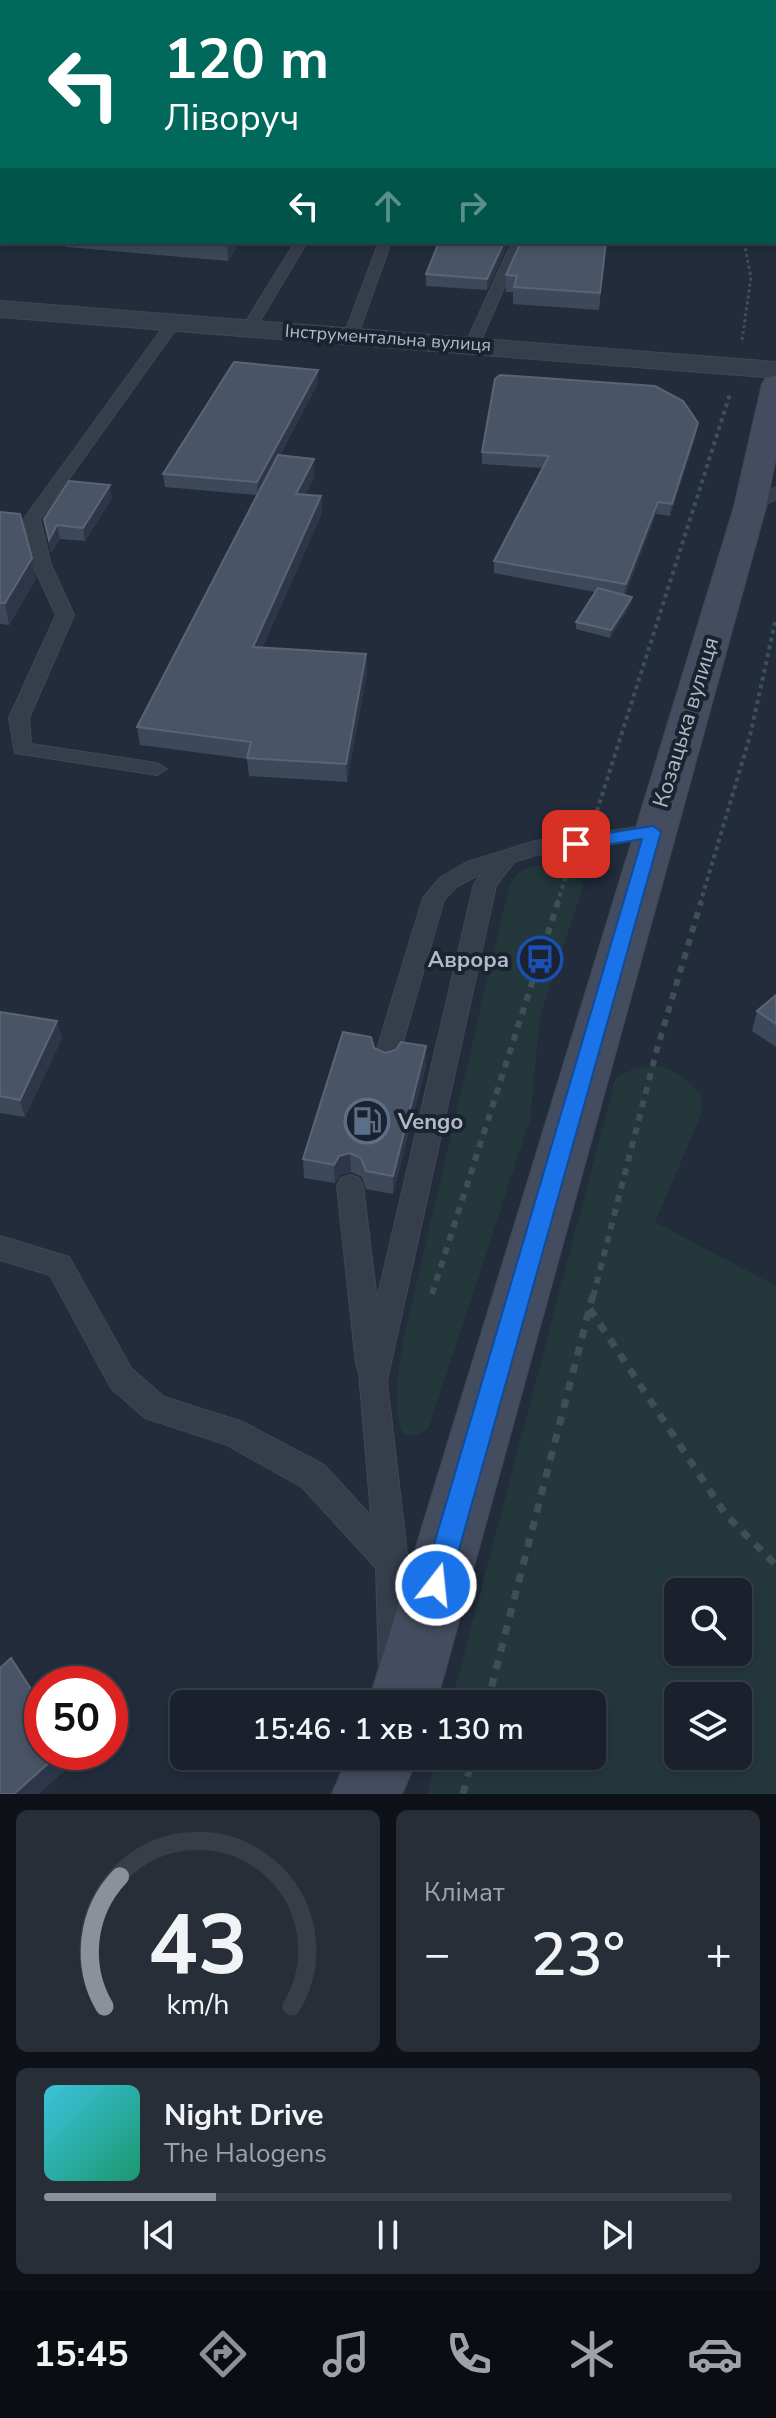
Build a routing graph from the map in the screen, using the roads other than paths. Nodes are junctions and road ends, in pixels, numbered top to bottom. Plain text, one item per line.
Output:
1 (300, 244) edge
2 (384, 244) edge
3 (517, 244) edge
4 (0, 309) edge
5 (174, 322) junction
6 (249, 328) junction
7 (351, 335) junction
8 (472, 345) junction
9 (776, 370) edge
10 (776, 384) edge
11 (763, 500) edge
12 (157, 769) dead end
13 (653, 832) junction
14 (506, 857) junction
15 (386, 1059) edge
16 (350, 1186) dead end
17 (0, 1248) edge
18 (372, 1381) junction
19 (392, 1562) junction
20 (399, 1690) edge
21 (404, 1690) edge

1 - 6 lane
2 - 7 lane
3 - 8 lane
4 - 5 street, Інструментальна вулиця
5 - 6 street, Інструментальна вулиця
5 - 12 lane
6 - 7 street, Інструментальна вулиця
7 - 8 street, Інструментальна вулиця
8 - 9 street, Інструментальна вулиця
10 - 11 main road, Козацька вулиця
11 - 13 main road, Козацька вулиця
13 - 14 lane
13 - 21 main road, Козацька вулиця
14 - 15 lane
14 - 18 lane
16 - 18 lane
17 - 19 lane
18 - 19 lane
19 - 20 lane

